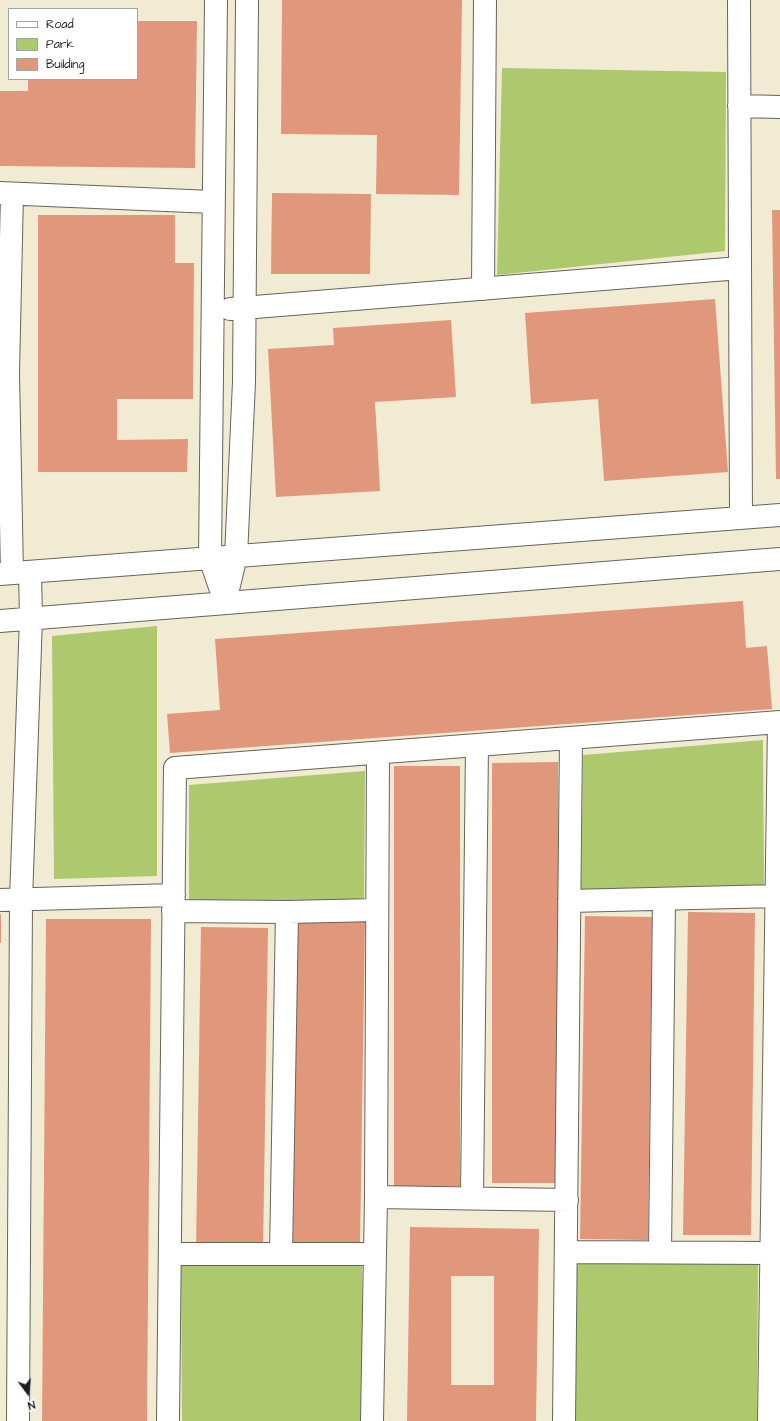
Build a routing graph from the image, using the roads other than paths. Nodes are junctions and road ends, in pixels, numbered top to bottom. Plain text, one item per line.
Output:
1 (216, 0) edge
2 (237, 0) edge
3 (247, 0) edge
4 (486, 0) edge
5 (739, 0) edge
6 (739, 106) junction
7 (780, 107) edge
8 (6, 193) edge
9 (213, 202) junction
10 (740, 268) junction
11 (483, 289) junction
12 (244, 308) junction
13 (212, 311) junction
14 (4, 373) edge
15 (780, 514) edge
16 (741, 518) junction
17 (236, 556) junction
18 (210, 558) junction
19 (780, 559) edge
20 (14, 573) edge
21 (225, 602) junction
22 (31, 618) junction
23 (0, 621) edge
24 (780, 722) edge
25 (571, 738) junction
26 (477, 745) junction
27 (378, 753) junction
28 (777, 896) junction
29 (664, 899) junction
30 (10, 900) edge
31 (569, 901) junction
32 (174, 903) junction
33 (377, 910) junction
34 (287, 912) junction
35 (376, 1198) junction
36 (472, 1198) junction
37 (567, 1200) junction
38 (566, 1252) junction
39 (660, 1252) junction
40 (771, 1253) junction
41 (170, 1254) junction
42 (282, 1254) junction
43 (375, 1254) junction
44 (18, 1421) edge
45 (168, 1421) edge
46 (372, 1421) edge
47 (564, 1421) edge
48 (769, 1421) edge

1 - 9 street
2 - 3 street
3 - 12 street
4 - 11 street
5 - 6 street
6 - 7 street
6 - 10 street
8 - 9 street
8 - 14 street
9 - 13 street
10 - 11 street
10 - 16 street
11 - 12 street
12 - 13 street
12 - 17 street
13 - 18 street
14 - 20 street
15 - 16 street
16 - 17 street
17 - 18 street
17 - 21 street
18 - 20 street
18 - 21 street
19 - 21 street
20 - 22 street
21 - 22 street
22 - 23 street
22 - 30 street
24 - 25 street
24 - 28 street
25 - 26 street
25 - 31 street
26 - 27 street
26 - 36 street
27 - 32 street
27 - 33 street
28 - 29 street
28 - 40 street
29 - 31 street
29 - 39 street
30 - 32 street
30 - 44 street
31 - 37 street
32 - 34 street
32 - 41 street
33 - 34 street
33 - 35 street
34 - 42 street
35 - 36 street
35 - 43 street
36 - 37 street
37 - 38 street
38 - 39 street
38 - 47 street
39 - 40 street
40 - 48 street
41 - 42 street
41 - 45 street
42 - 43 street
43 - 46 street

